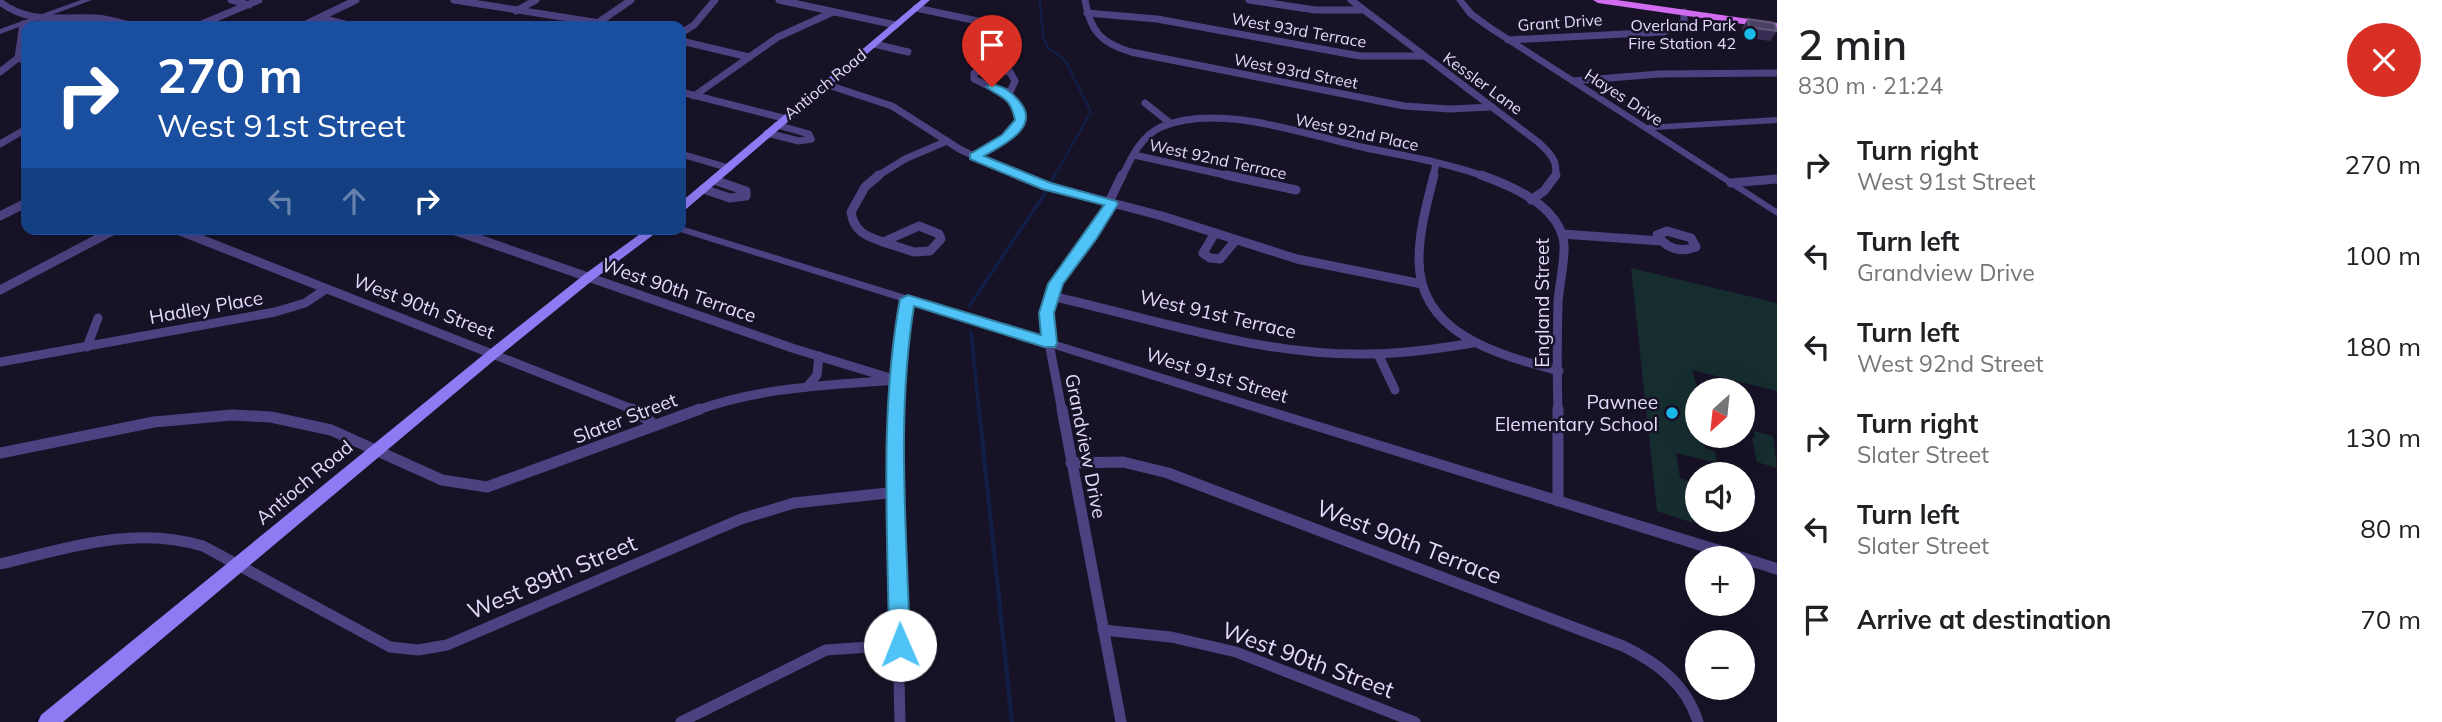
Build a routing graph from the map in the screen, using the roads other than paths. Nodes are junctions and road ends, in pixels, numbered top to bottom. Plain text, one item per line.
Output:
1 (88, 0) edge
2 (231, 0) edge
3 (259, 0) edge
4 (356, 0) edge
5 (454, 0) edge
6 (536, 0) edge
7 (631, 0) edge
8 (715, 0) edge
9 (779, 0) edge
10 (829, 0) edge
11 (926, 0) edge
12 (1085, 0) edge
13 (1249, 0) edge
14 (1351, 0) edge
15 (1460, 0) edge
16 (1598, 0) edge
17 (1622, 0) edge
18 (0, 2) edge
19 (1639, 3) edge
20 (248, 5) junction
21 (820, 8) junction
22 (916, 8) junction
23 (1361, 10) junction
24 (515, 11) junction
25 (833, 12) junction
26 (1684, 12) junction
27 (1087, 13) junction
28 (321, 18) junction
29 (39, 19) junction
30 (33, 21) edge
31 (109, 21) edge
32 (209, 21) edge
33 (314, 21) edge
34 (333, 21) edge
35 (591, 21) edge
36 (600, 21) edge
37 (987, 23) dead end
38 (21, 25) edge
39 (896, 25) junction
40 (1777, 26) edge
41 (686, 30) edge
42 (0, 32) edge
43 (21, 38) edge
44 (1508, 40) junction
45 (686, 42) edge
46 (874, 44) junction
47 (908, 52) dead end
48 (1423, 56) junction
49 (749, 57) junction
50 (18, 58) junction
51 (21, 59) edge
52 (0, 72) edge
53 (1777, 73) edge
54 (1573, 81) junction
55 (825, 84) junction
56 (1006, 92) junction
57 (686, 94) edge
58 (694, 96) junction
59 (1145, 103) dead end
60 (1492, 107) junction
61 (1777, 120) edge
62 (780, 121) junction
63 (1170, 123) junction
64 (1646, 128) junction
65 (21, 132) edge
66 (766, 133) junction
67 (947, 141) junction
68 (0, 144) edge
69 (686, 155) edge
70 (1134, 155) junction
71 (974, 156) junction
72 (1436, 163) junction
73 (723, 166) junction
74 (1777, 178) edge
75 (714, 180) junction
76 (1731, 183) junction
77 (703, 190) junction
78 (1296, 190) dead end
79 (686, 192) edge
80 (1531, 200) junction
81 (686, 204) edge
82 (1112, 204) junction
83 (21, 206) edge
84 (1777, 213) edge
85 (0, 216) edge
86 (686, 231) edge
87 (1215, 233) junction
88 (1562, 234) junction
89 (105, 235) edge
90 (190, 235) edge
91 (467, 235) edge
92 (633, 235) edge
93 (647, 235) edge
94 (1236, 240) junction
95 (1661, 241) dead end
96 (882, 242) junction
97 (589, 277) junction
98 (1422, 284) junction
99 (326, 289) junction
100 (0, 290) edge
101 (1051, 296) junction
102 (908, 299) junction
103 (98, 318) dead end
104 (1049, 343) junction
105 (1473, 343) junction
106 (87, 346) junction
107 (493, 354) junction
108 (819, 356) junction
109 (1379, 356) junction
110 (0, 362) edge
111 (1559, 371) junction
112 (897, 380) junction
113 (807, 387) junction
114 (1395, 390) dead end
115 (655, 425) junction
116 (376, 449) junction
117 (0, 453) edge
118 (1071, 463) junction
119 (897, 492) junction
120 (1558, 501) junction
121 (1704, 546) edge
122 (1755, 562) edge
123 (0, 564) edge
124 (237, 565) junction
125 (1777, 569) edge
126 (1103, 630) junction
127 (900, 645) junction
128 (48, 722) edge
129 (681, 722) edge
130 (900, 722) edge
131 (1121, 722) edge
132 (1415, 722) edge
133 (1698, 722) edge

1 - 29 street
2 - 20 street
3 - 20 street
4 - 28 street
5 - 24 street
6 - 24 street
7 - 36 street
8 - 41 street
9 - 21 street
10 - 21 street
11 - 22 main road, Antioch Road
12 - 27 street
13 - 23 street
14 - 23 street, Kessler Lane
15 - 44 street, Hayes Drive
16 - 19 main road
17 - 19 main road
18 - 29 street
19 - 26 main road
20 - 32 street
21 - 25 street
22 - 37 street
22 - 39 main road, Antioch Road
23 - 48 street, Kessler Lane
24 - 35 street
25 - 39 street
25 - 49 street
26 - 40 main road
26 - 44 street, Grant Drive
27 - 48 street, West 93rd Terrace
27 - 60 street, West 93rd Street
28 - 33 street
28 - 34 street
29 - 30 street
29 - 31 street
38 - 42 street
39 - 46 main road, Antioch Road
43 - 50 street
44 - 54 street, Hayes Drive
45 - 49 street
46 - 47 street, Antioch Road
46 - 55 main road, Antioch Road
48 - 60 street, Kessler Lane
49 - 58 street
50 - 51 street
50 - 52 street
53 - 54 street
54 - 64 street, Hayes Drive
55 - 62 main road, Antioch Road
55 - 67 street
56 - 56 street
56 - 71 street
57 - 58 street
58 - 62 street
59 - 63 street
60 - 80 street, Kessler Lane
61 - 64 street
62 - 66 main road, Antioch Road
62 - 66 street, Antioch Road
63 - 70 street, Grandview Drive
63 - 72 street, West 92nd Place
64 - 76 street, Hayes Drive
65 - 68 street
66 - 73 main road, Antioch Road
67 - 71 street
67 - 96 street
69 - 73 street
70 - 78 street, West 92nd Terrace
70 - 82 street, Grandview Drive
71 - 82 street
72 - 80 street, West 92nd Place
72 - 98 street
73 - 75 main road, Antioch Road
73 - 79 main road, Antioch Road
74 - 76 street
75 - 77 main road, Antioch Road
75 - 77 street
76 - 84 street, Hayes Drive
77 - 81 main road, Antioch Road
80 - 88 street, England Street
82 - 87 street
82 - 101 street, Grandview Drive
83 - 85 street
86 - 102 street, West 91st Street
87 - 94 street
87 - 94 street
88 - 95 street
88 - 111 street, England Street
89 - 100 street
90 - 99 street, West 90th Street
91 - 97 street, West 90th Terrace
92 - 97 main road, Antioch Road
93 - 97 main road, Antioch Road
94 - 98 street
96 - 96 street
97 - 107 main road, Antioch Road
97 - 108 street, West 90th Terrace
98 - 105 street
99 - 106 street, Hadley Place
99 - 107 street, West 90th Street
101 - 104 street, Grandview Drive
101 - 109 street, West 91st Terrace
102 - 104 street, West 91st Street
102 - 112 street
103 - 106 street
104 - 118 street, Grandview Drive
104 - 120 street, West 91st Street
105 - 109 street, West 91st Terrace
105 - 111 street
106 - 110 street, Hadley Place
107 - 115 street, West 90th Street
107 - 116 main road, Antioch Road
108 - 112 street, West 90th Terrace
108 - 113 street
109 - 114 street
111 - 120 street, England Street
112 - 113 street, Slater Street
112 - 119 street
113 - 115 street, Slater Street
115 - 116 street, Slater Street
116 - 117 street
116 - 124 main road, Antioch Road
118 - 126 street, Grandview Drive
118 - 133 street, West 90th Terrace
119 - 124 street, West 89th Street
119 - 127 street
120 - 121 street, West 91st Street
122 - 125 street, West 91st Street
123 - 124 street, West 89th Street
124 - 128 main road, Antioch Road
126 - 131 street, Grandview Drive
126 - 132 street, West 90th Street
127 - 129 street
127 - 130 street

